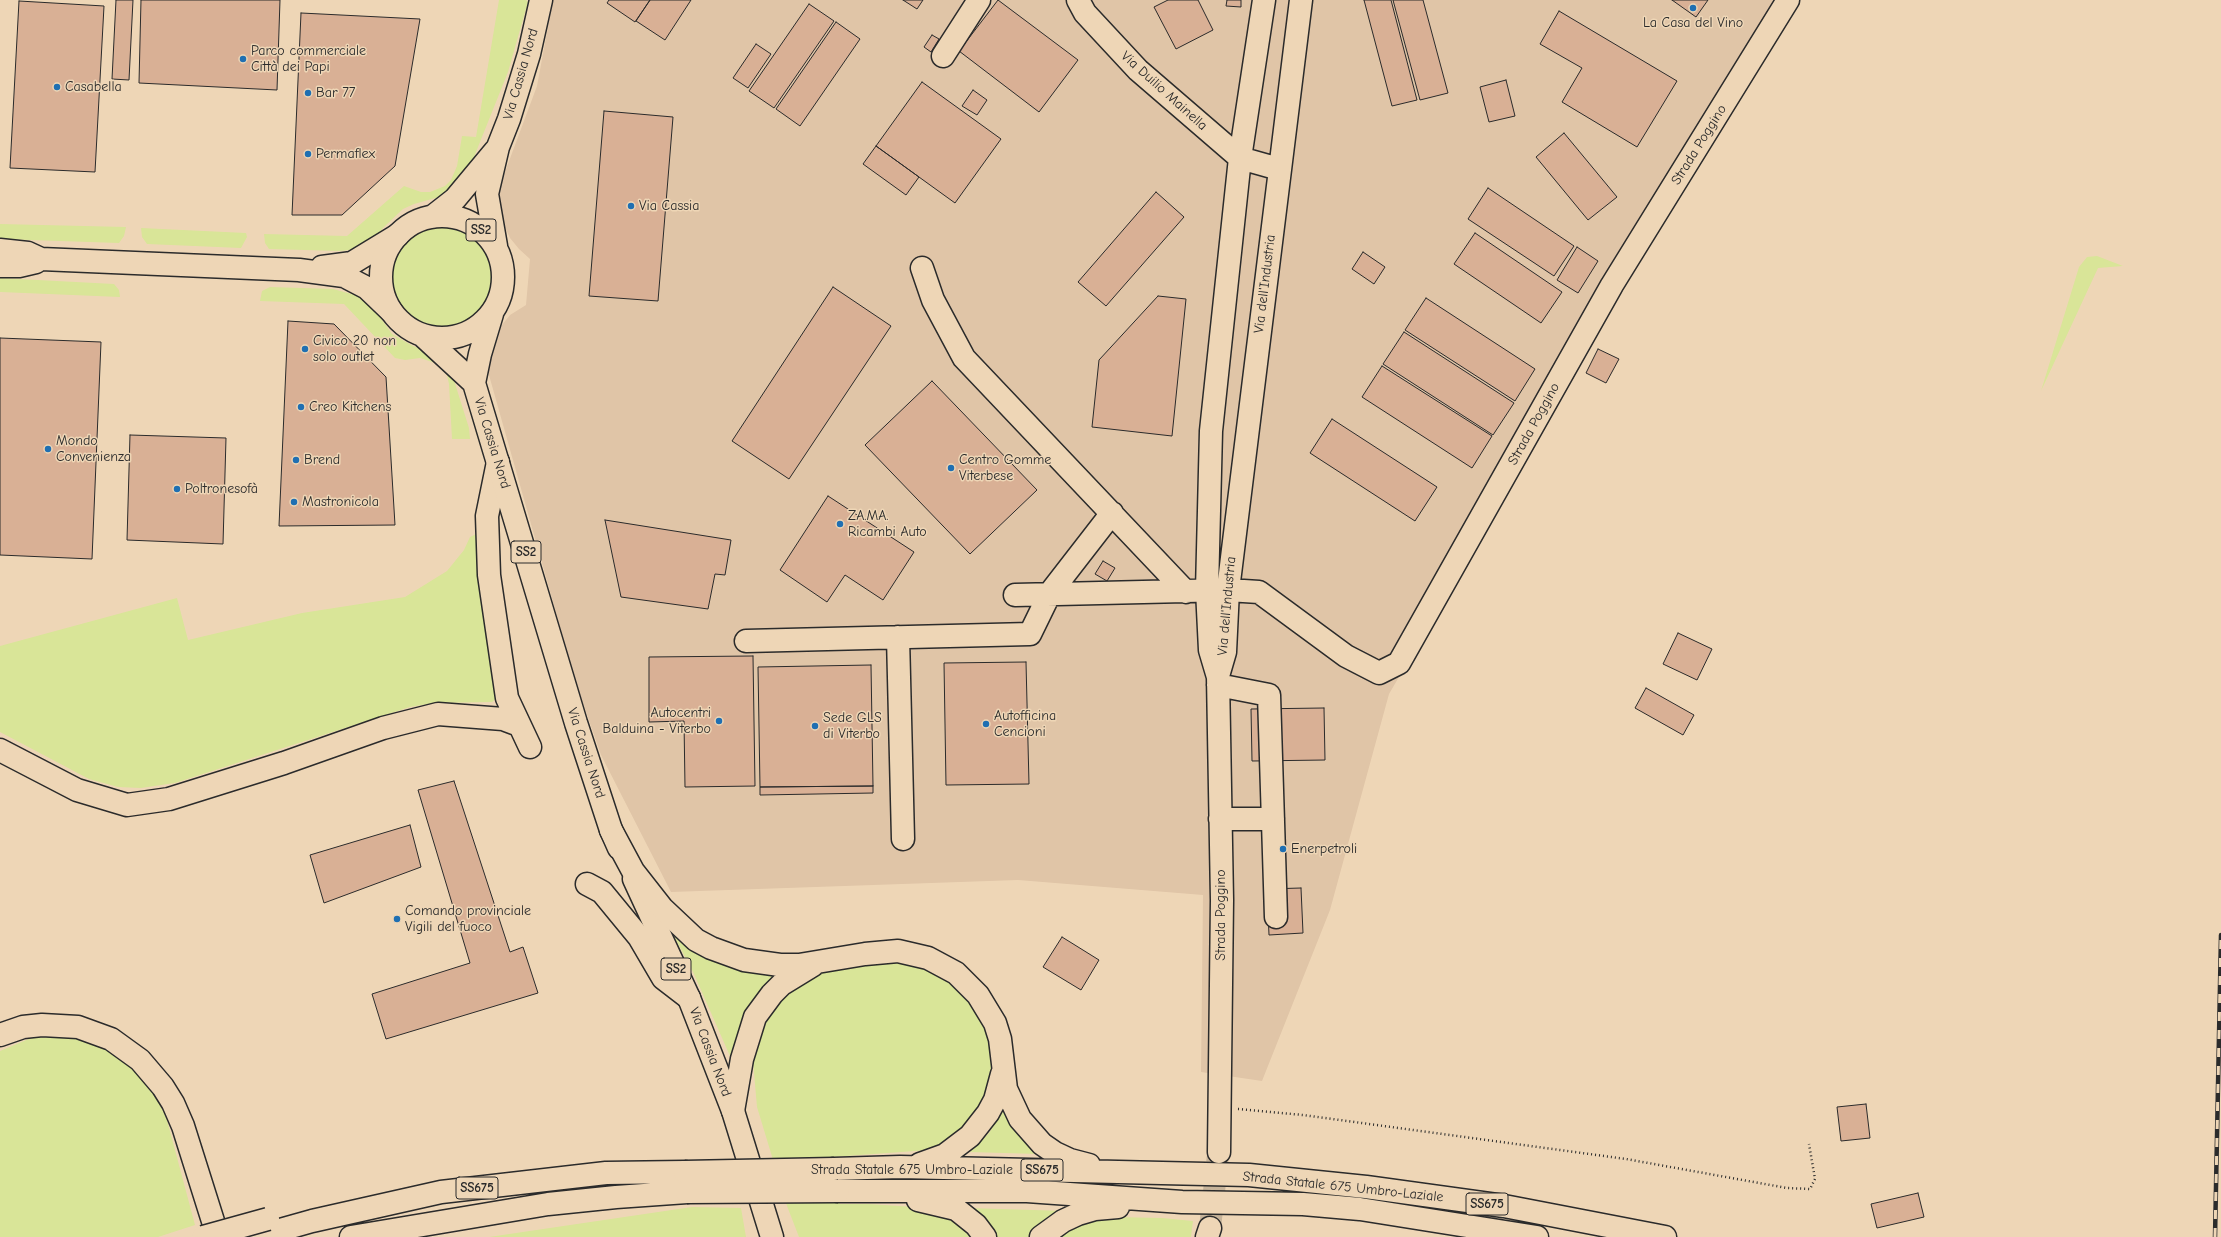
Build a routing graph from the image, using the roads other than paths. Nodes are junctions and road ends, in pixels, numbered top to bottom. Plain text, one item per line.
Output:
1 (541, 0) edge
2 (979, 0) edge
3 (1078, 0) edge
4 (1264, 0) edge
5 (1301, 0) edge
6 (1788, 0) edge
7 (943, 56) dead end
8 (498, 147) junction
9 (1240, 158) junction
10 (1279, 169) junction
11 (432, 217) junction
12 (398, 235) junction
13 (0, 250) edge
14 (497, 250) junction
15 (41, 259) junction
16 (0, 266) edge
17 (922, 268) dead end
18 (299, 270) junction
19 (392, 311) junction
20 (493, 312) junction
21 (422, 335) junction
22 (474, 382) junction
23 (498, 462) junction
24 (1112, 513) junction
25 (1207, 590) junction
26 (1050, 593) junction
27 (1015, 595) dead end
28 (898, 637) junction
29 (746, 640) dead end
30 (1218, 681) junction
31 (519, 725) junction
32 (530, 747) dead end
33 (0, 750) edge
34 (1220, 819) junction
35 (1273, 819) junction
36 (611, 830) junction
37 (903, 839) dead end
38 (587, 884) dead end
39 (1276, 917) dead end
40 (818, 963) junction
41 (689, 998) junction
42 (0, 1035) edge
43 (1003, 1072) junction
44 (736, 1120) junction
45 (1219, 1152) tunnel mouth
46 (900, 1167) junction
47 (1249, 1175) junction
48 (686, 1182) junction
49 (862, 1191) junction
50 (1182, 1202) junction
51 (548, 1204) junction
52 (266, 1229) edge
53 (203, 1237) edge
54 (218, 1237) edge
55 (351, 1237) edge
56 (416, 1237) edge
57 (772, 1237) edge
58 (984, 1237) edge
59 (1041, 1237) edge
60 (1537, 1237) edge
61 (1665, 1237) edge

1 - 8 main road, Via Cassia Nord / SS2
2 - 7 main road
3 - 9 main road, Via Duilio Mainella
4 - 9 main road, Via dell'Industria
5 - 10 main road, Via dell'Industria
6 - 25 main road, Strada Poggino
8 - 11 main road, Via Cassia Nord / SS2
8 - 14 main road, Via Cassia Nord / SS2
9 - 10 main road
9 - 25 main road, Via dell'Industria
10 - 25 main road, Via dell'Industria
11 - 12 main road, SS2
11 - 14 main road, SS2
12 - 18 main road
12 - 19 main road, SS2
13 - 15 main road
14 - 20 main road, SS2
15 - 16 main road
15 - 18 main road
17 - 24 main road
18 - 19 main road
19 - 21 main road, SS2
20 - 21 main road, SS2
20 - 22 main road, Via Cassia Nord / SS2
21 - 22 main road, Via Cassia Nord / SS2
22 - 23 main road, Via Cassia Nord / SS2
23 - 31 main road
23 - 36 main road, Via Cassia Nord / SS2
24 - 25 main road
24 - 26 main road
25 - 26 main road
25 - 30 main road, Via dell'Industria
26 - 27 main road
26 - 28 main road
28 - 29 main road
28 - 37 main road
30 - 34 main road, Strada Poggino
30 - 35 main road
31 - 32 main road
31 - 33 main road
34 - 35 main road
34 - 45 main road, Strada Poggino
35 - 39 main road
36 - 40 main road
36 - 41 main road, Via Cassia Nord / SS2
38 - 41 main road
40 - 43 main road
40 - 44 main road
41 - 44 main road, Via Cassia Nord / SS2
42 - 54 main road
43 - 46 main road
43 - 47 main road
44 - 57 main road, Via Cassia Nord / SS2
46 - 47 main road, Strada Statale 675 Umbro-Laziale / SS675
46 - 48 main road, Strada Statale 675 Umbro-Laziale / SS675, bridge
47 - 61 main road, Strada Statale 675 Umbro-Laziale / SS675
48 - 49 main road, Strada Statale 675 Umbro-Laziale / SS675, bridge
48 - 51 main road, Strada Statale 675 Umbro-Laziale / SS675
48 - 52 main road, Strada Statale 675 Umbro-Laziale / SS675
49 - 50 main road, Strada Statale 675 Umbro-Laziale / SS675
49 - 58 main road
50 - 59 main road
50 - 60 main road, Strada Statale 675 Umbro-Laziale / SS675
51 - 55 main road, Strada Statale 675 Umbro-Laziale / SS675
51 - 56 main road
52 - 53 main road, Strada Statale 675 Umbro-Laziale, bridge

